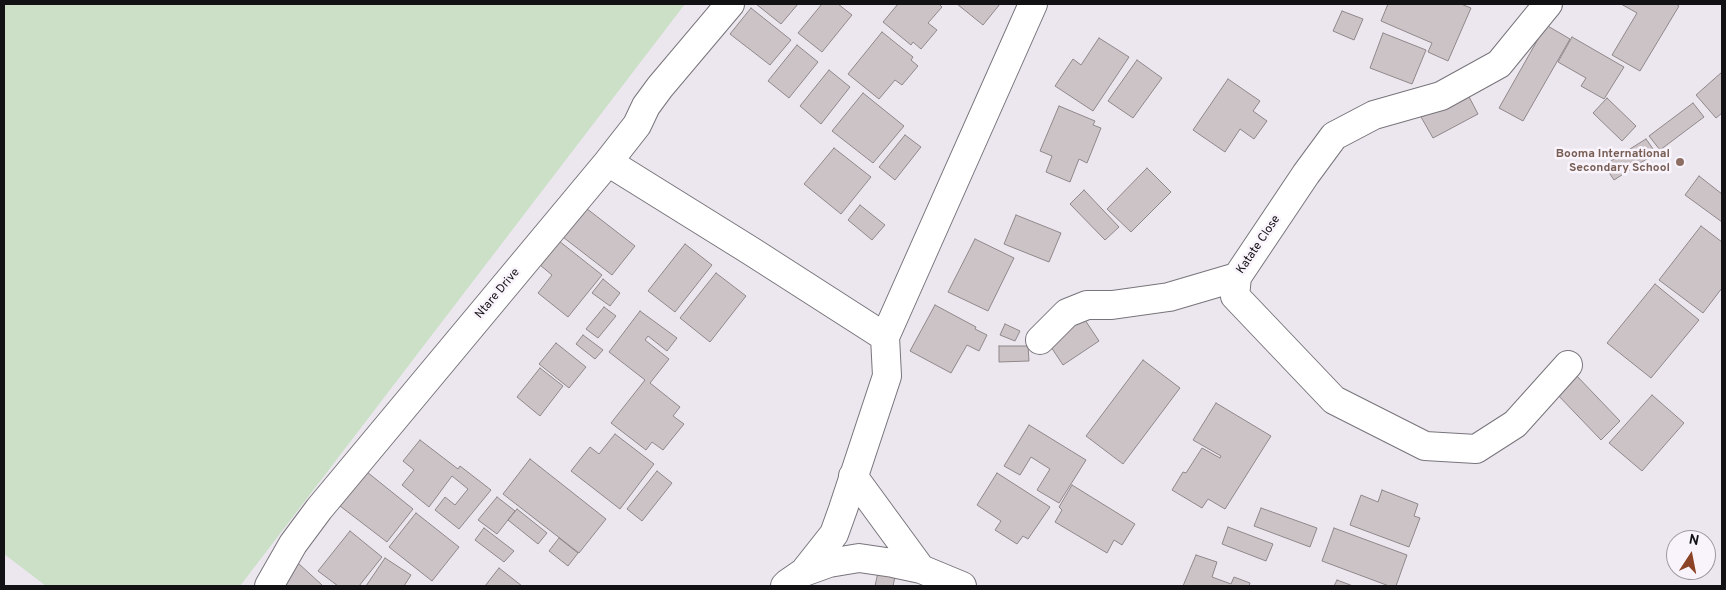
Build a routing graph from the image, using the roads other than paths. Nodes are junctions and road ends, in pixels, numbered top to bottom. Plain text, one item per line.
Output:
1 (730, 4) edge
2 (1033, 4) edge
3 (1548, 4) edge
4 (608, 162) junction
5 (1237, 277) junction
6 (885, 337) junction
7 (1040, 340) dead end
8 (1568, 365) dead end
9 (853, 476) junction
10 (921, 569) junction
11 (794, 579) edge
12 (269, 586) edge
13 (962, 586) edge

1 - 4 street, Ntare Drive
2 - 6 street
3 - 5 street, Katate Close
4 - 6 street
4 - 12 street, Ntare Drive
5 - 7 street
5 - 8 street, Katate Close
6 - 9 street
9 - 10 street
9 - 11 street
10 - 11 street
10 - 13 street

